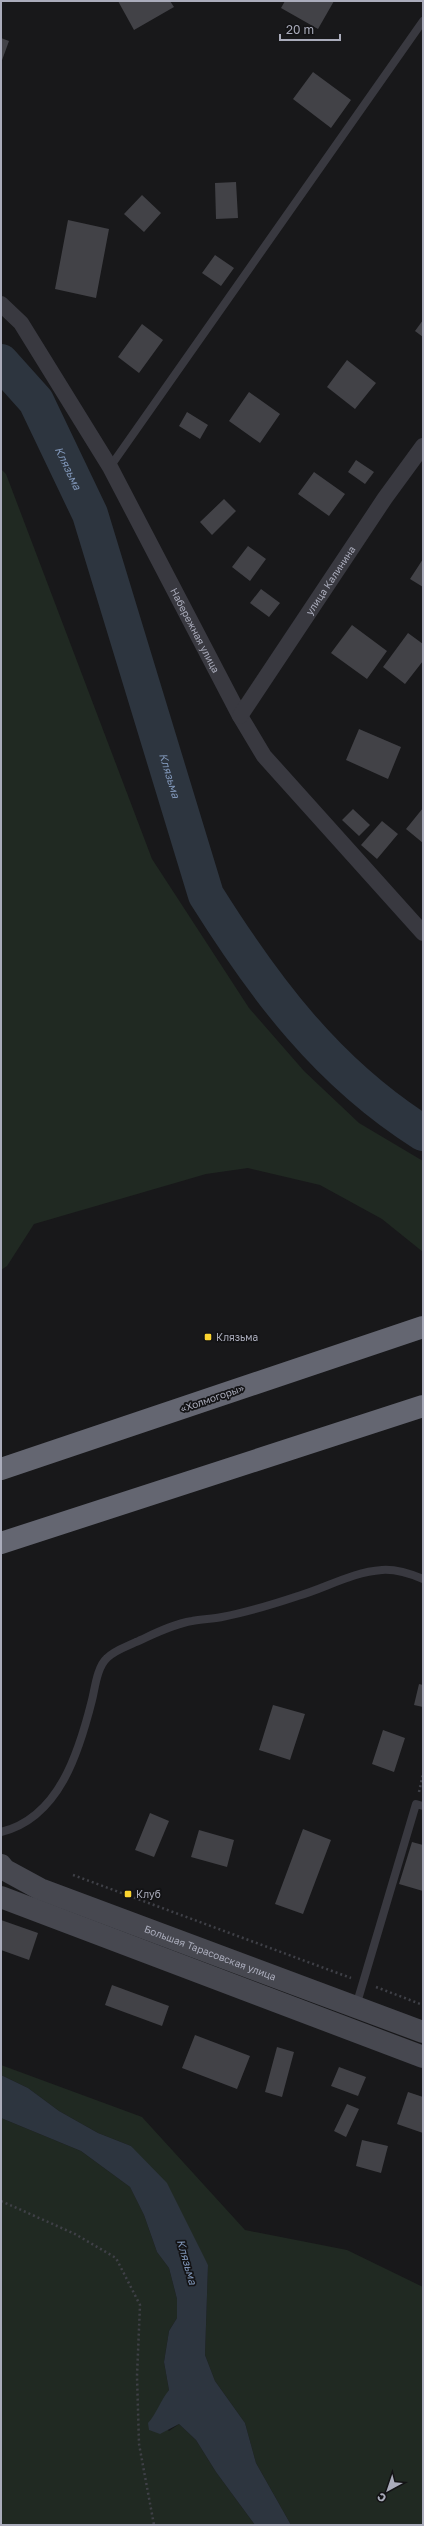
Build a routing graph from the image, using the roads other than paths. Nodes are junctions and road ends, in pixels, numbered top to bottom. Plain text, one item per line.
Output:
1 (423, 21) edge
2 (1, 304) edge
3 (423, 446) edge
4 (110, 467) junction
5 (240, 716) junction
6 (423, 933) edge
7 (423, 1327) edge
8 (423, 1406) edge
9 (1, 1469) edge
10 (1, 1543) edge
11 (423, 1578) edge
12 (423, 1806) edge
13 (1, 1832) edge
14 (1, 1865) edge
15 (1, 1897) edge
16 (356, 2006) junction
17 (423, 2032) edge
18 (423, 2057) edge

1 - 4 lane
2 - 4 street, Набережная улица
3 - 5 street, улица Калинина
4 - 5 street, Набережная улица
5 - 6 street, Набережная улица
7 - 9 highway, «Холмогоры»
8 - 10 highway
11 - 13 lane
12 - 16 lane
14 - 16 street, Большая Тарасовская улица
15 - 18 street
16 - 17 street, Большая Тарасовская улица

